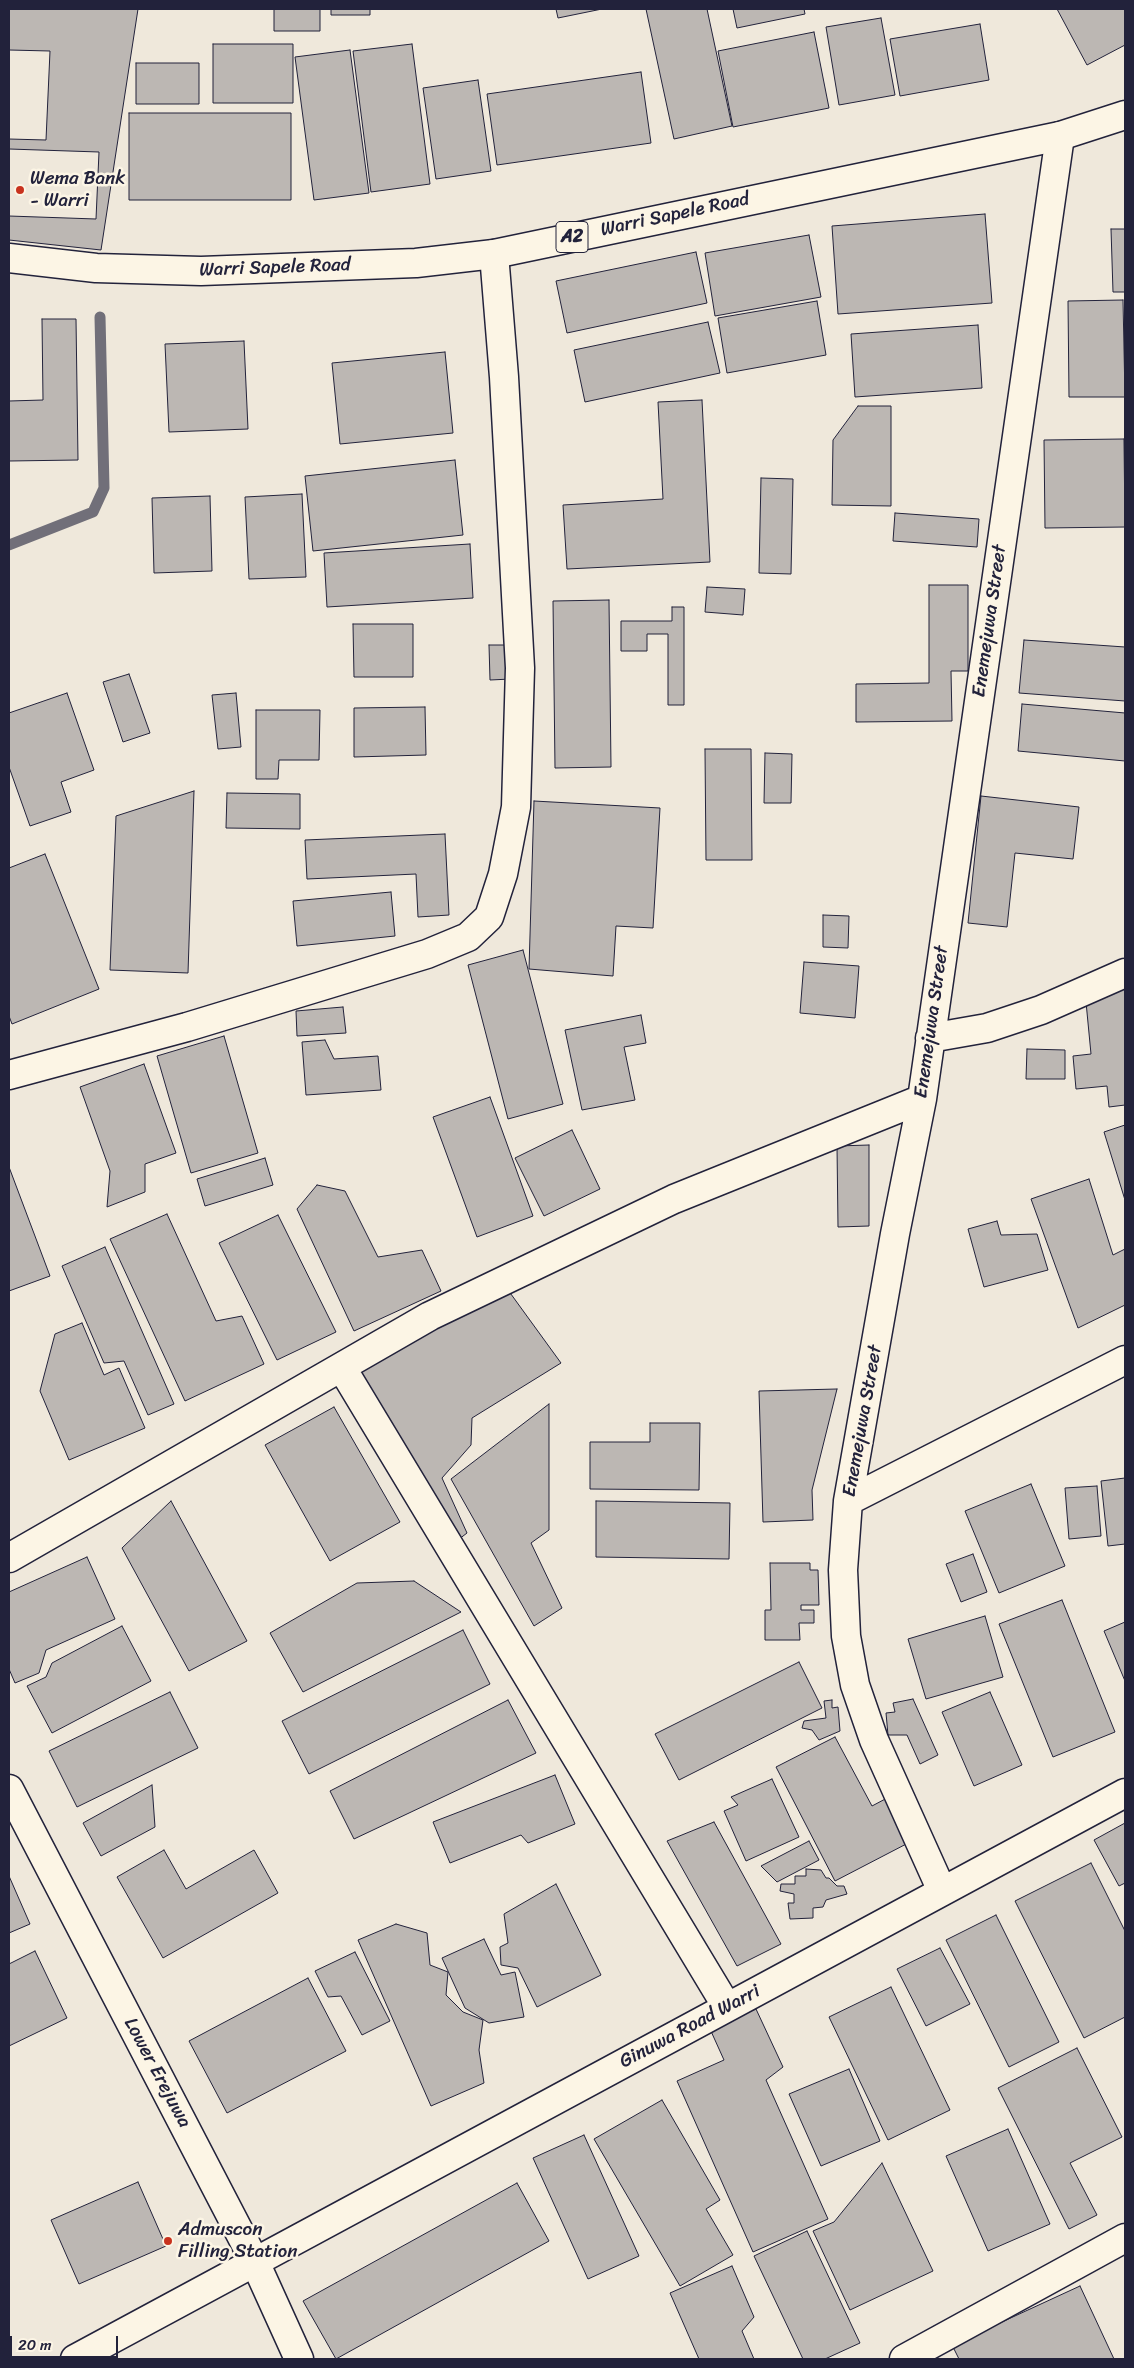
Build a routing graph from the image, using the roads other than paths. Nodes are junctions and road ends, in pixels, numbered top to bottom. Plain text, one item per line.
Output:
1 (1125, 115) edge
2 (1060, 136) junction
3 (494, 254) junction
4 (9, 258) edge
5 (1125, 973) edge
6 (930, 1038) junction
7 (9, 1075) edge
8 (922, 1099) junction
9 (1125, 1360) edge
10 (342, 1368) junction
11 (848, 1501) junction
12 (9, 1558) edge
13 (9, 1789) edge
14 (1125, 1793) edge
15 (942, 1891) junction
16 (727, 2007) junction
17 (1125, 2238) edge
18 (255, 2262) junction
19 (75, 2359) edge
20 (300, 2359) edge
21 (904, 2359) edge

1 - 2 main road, Warri Sapele Road / A2
2 - 3 main road, Warri Sapele Road / A2
2 - 6 main road, Enemejuwa Street
3 - 4 main road, Warri Sapele Road / A2
3 - 7 main road
5 - 6 main road
6 - 8 main road, Enemejuwa Street
8 - 10 main road
8 - 11 main road, Enemejuwa Street
9 - 11 main road
10 - 12 main road
10 - 16 main road
11 - 15 main road, Enemejuwa Street
13 - 18 main road, Lower Erejuwa
14 - 15 main road, Ginuwa Road Warri
15 - 16 main road, Ginuwa Road Warri
16 - 18 main road, Ginuwa Road Warri
17 - 21 main road
18 - 19 main road, Ginuwa Road Warri
18 - 20 main road, Lower Erejuwa

